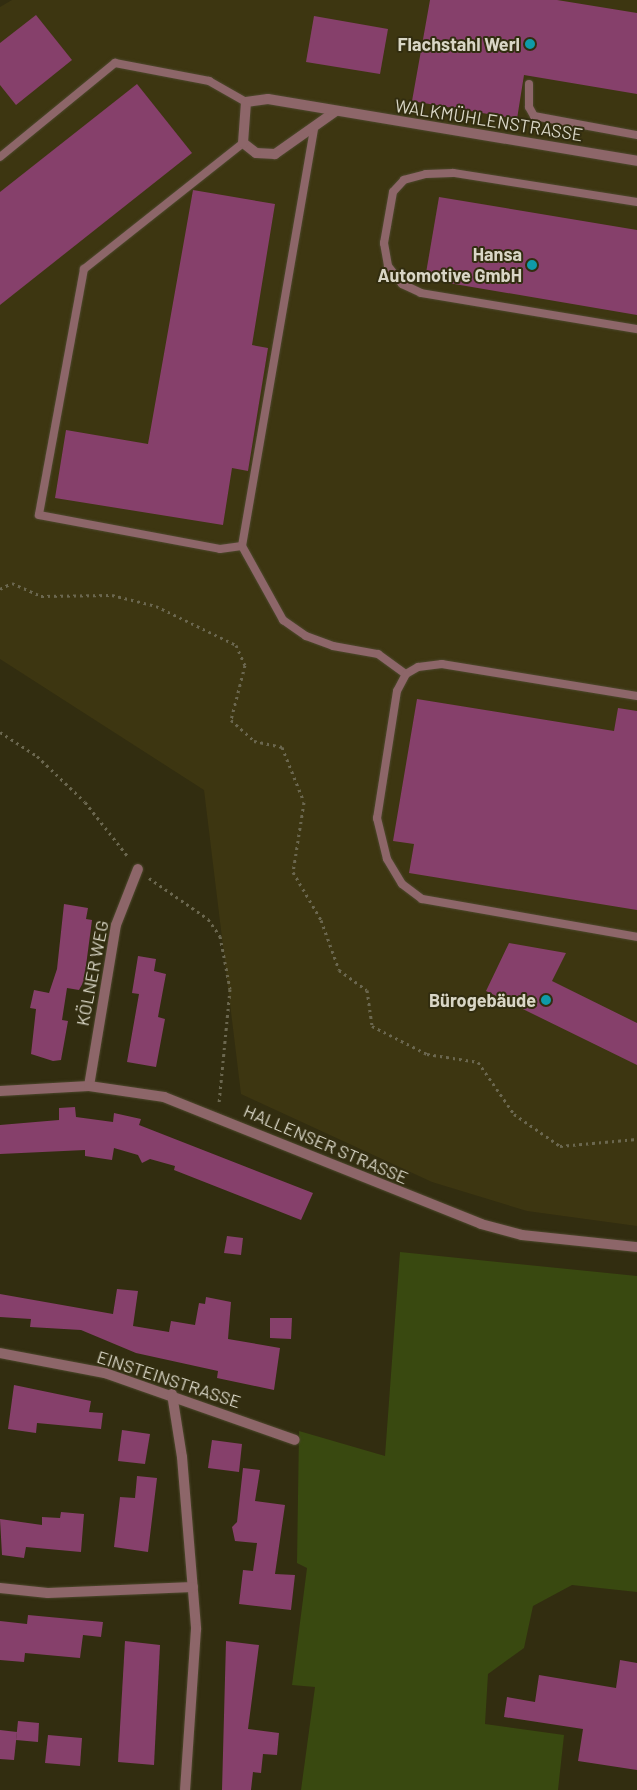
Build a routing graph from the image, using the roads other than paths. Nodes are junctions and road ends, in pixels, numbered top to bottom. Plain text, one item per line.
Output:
1 (530, 84) dead end
2 (246, 102) junction
3 (336, 111) junction
4 (314, 127) junction
5 (637, 134) edge
6 (243, 143) junction
7 (0, 157) edge
8 (637, 161) edge
9 (637, 202) edge
10 (637, 329) edge
11 (242, 546) junction
12 (406, 674) junction
13 (637, 696) edge
14 (138, 869) road end
15 (637, 937) edge
16 (88, 1086) junction
17 (0, 1091) edge
18 (637, 1247) edge
19 (0, 1353) edge
20 (172, 1394) junction
21 (295, 1440) dead end
22 (193, 1586) junction
23 (0, 1588) edge
24 (185, 1790) edge

1 - 5 lane
2 - 3 street, WALKMÜHLENSTRASSE
2 - 6 street
2 - 7 lane
3 - 4 street
3 - 8 street, WALKMÜHLENSTRASSE
4 - 6 street
4 - 11 lane
6 - 11 lane
9 - 10 lane
11 - 12 lane
12 - 13 lane
12 - 15 lane
14 - 16 street, KÖLNER WEG
16 - 17 street, HALLENSER STRASSE
16 - 18 street, HALLENSER STRASSE
19 - 20 street, EINSTEINSTRASSE
20 - 21 street, EINSTEINSTRASSE
20 - 22 street
22 - 23 street
22 - 24 street

